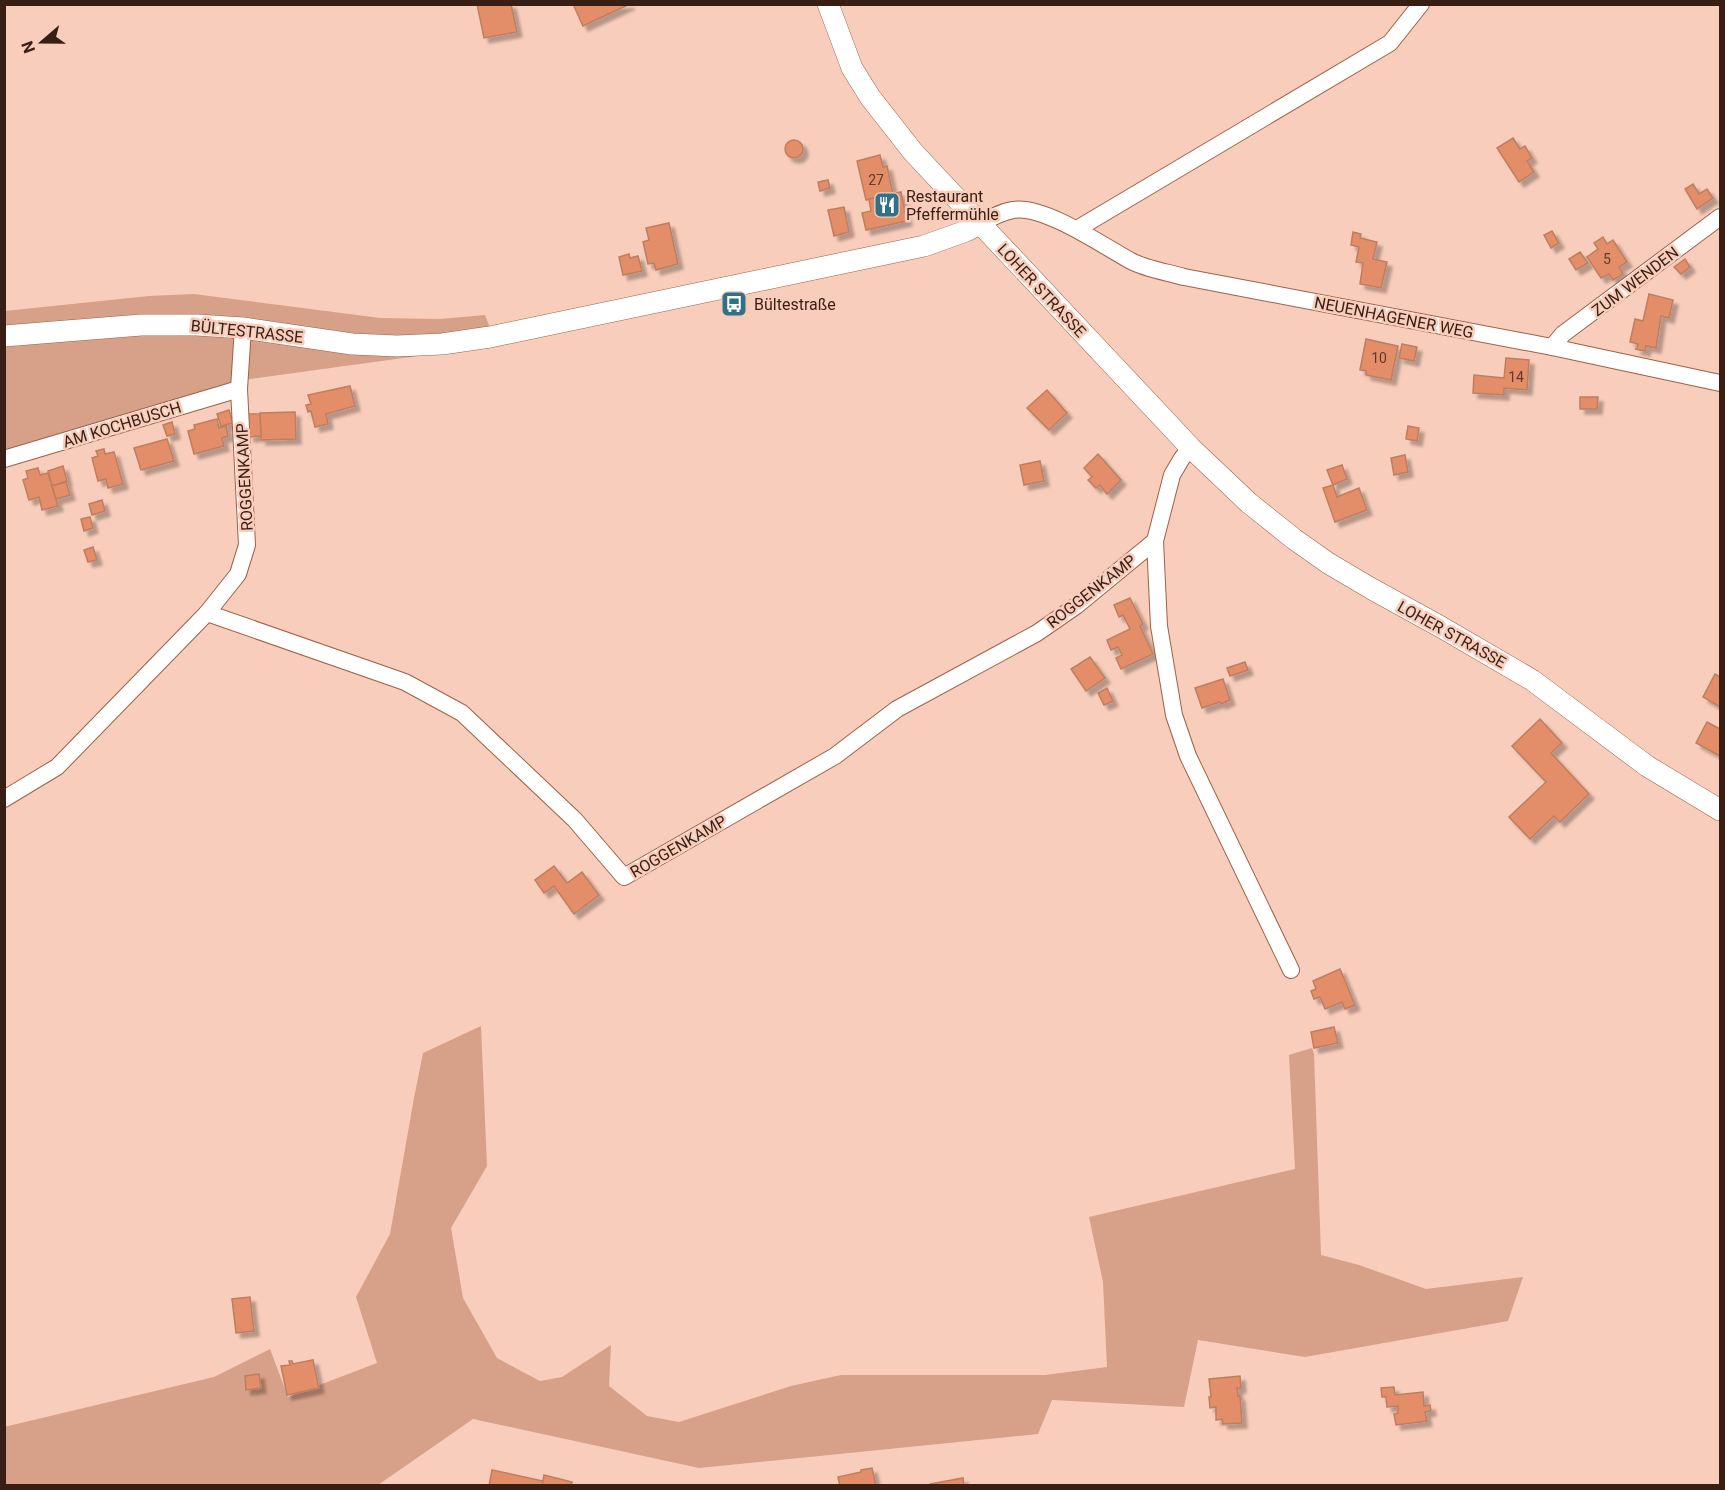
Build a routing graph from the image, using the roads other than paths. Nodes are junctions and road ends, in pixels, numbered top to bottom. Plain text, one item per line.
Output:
1 (828, 4) edge
2 (1421, 4) edge
3 (1720, 217) edge
4 (979, 224) junction
5 (1077, 229) junction
6 (243, 328) junction
7 (4, 336) edge
8 (1552, 347) junction
9 (1720, 383) edge
10 (239, 389) junction
11 (1191, 448) junction
12 (4, 459) edge
13 (1155, 541) junction
14 (207, 613) junction
15 (4, 799) edge
16 (1720, 810) edge
17 (1291, 970) dead end

1 - 4 street, LOHER STRASSE
2 - 5 street
3 - 8 street, ZUM WENDEN
4 - 5 street, NEUENHAGENER WEG
4 - 6 street, BÜLTESTRASSE
4 - 11 street, LOHER STRASSE
5 - 8 street, NEUENHAGENER WEG
6 - 7 street, BÜLTESTRASSE
6 - 10 street, ROGGENKAMP
8 - 9 street, NEUENHAGENER WEG
10 - 12 street, AM KOCHBUSCH
10 - 14 street, ROGGENKAMP
11 - 13 street
11 - 16 street, LOHER STRASSE
13 - 14 street, ROGGENKAMP
13 - 17 street
14 - 15 street, ROGGENKAMP

